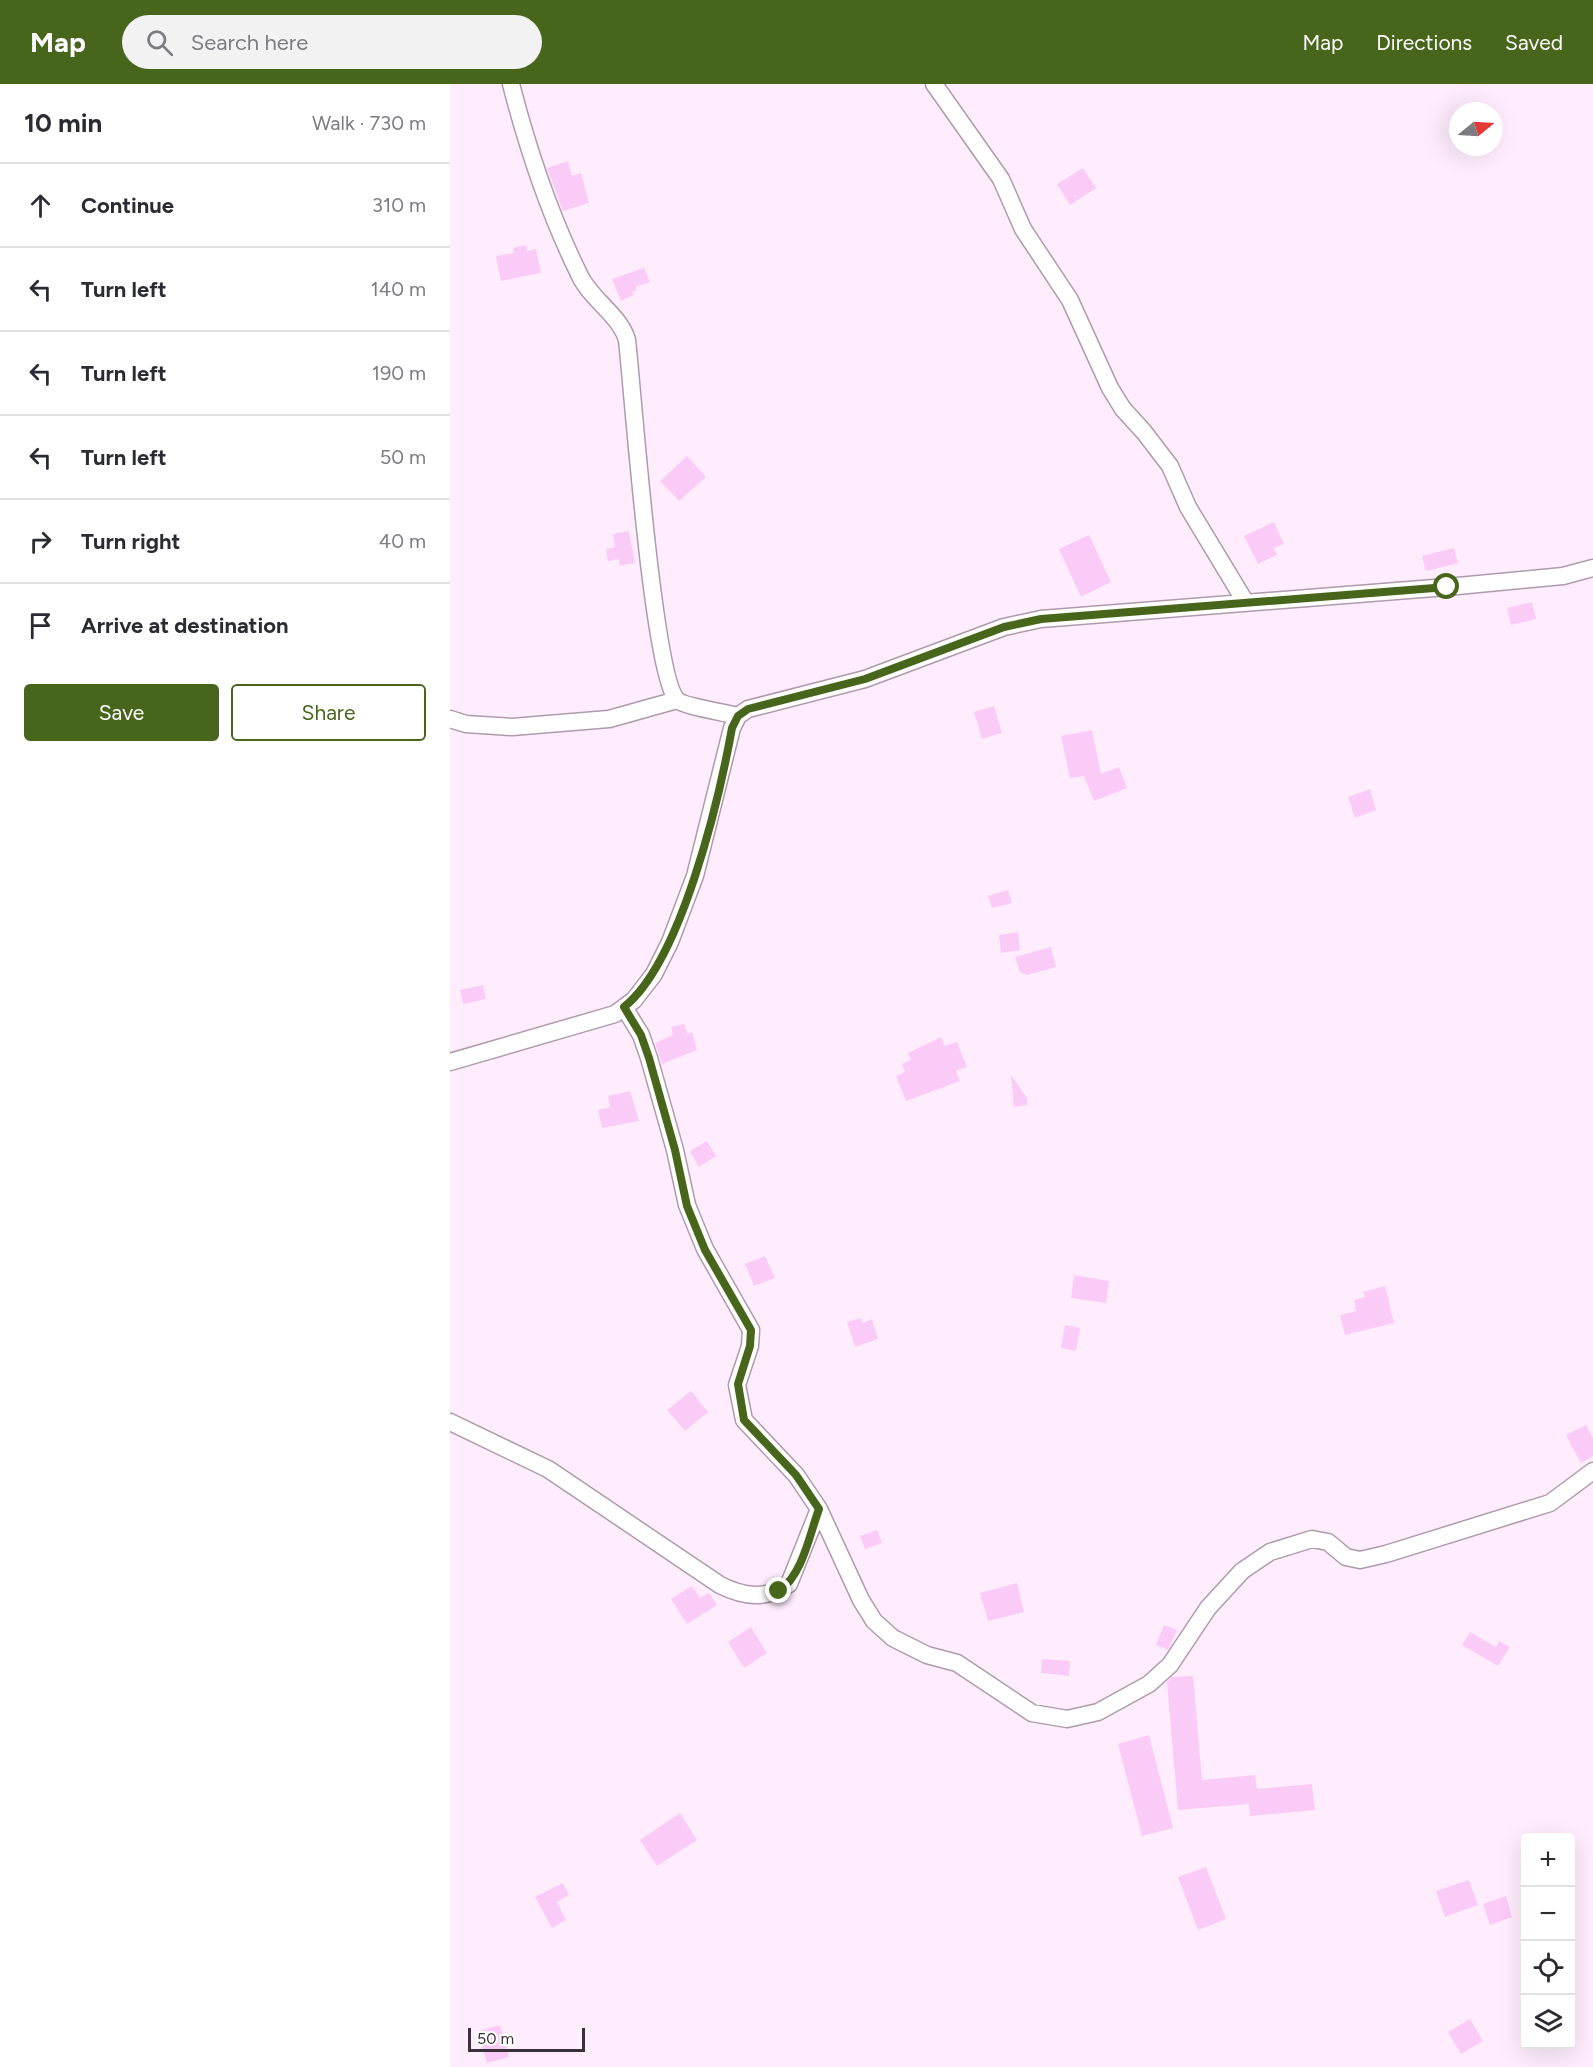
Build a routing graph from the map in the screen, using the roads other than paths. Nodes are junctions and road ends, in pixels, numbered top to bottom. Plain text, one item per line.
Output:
1 (511, 84) edge
2 (934, 84) edge
3 (1593, 568) edge
4 (1246, 603) junction
5 (677, 700) junction
6 (738, 716) junction
7 (450, 718) edge
8 (624, 1007) junction
9 (450, 1062) edge
10 (450, 1422) edge
11 (1593, 1471) edge
12 (819, 1509) junction

1 - 5 street
2 - 4 street
3 - 4 street
4 - 6 street
5 - 6 street
5 - 7 street
6 - 8 street
8 - 9 street
8 - 12 street
10 - 12 street
11 - 12 street

